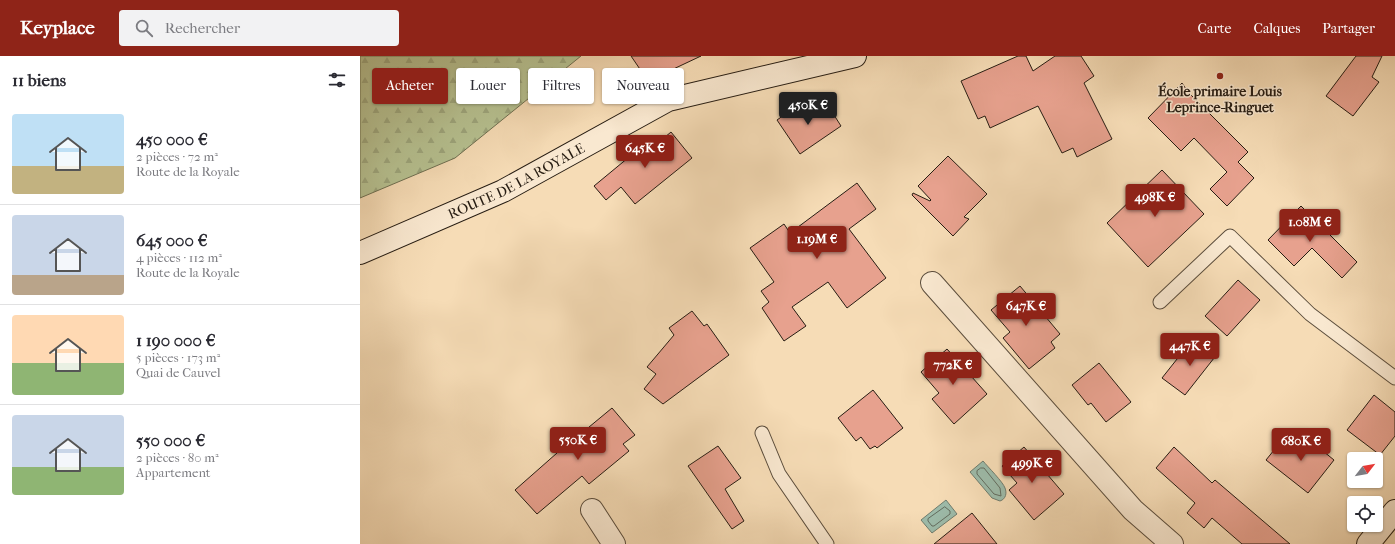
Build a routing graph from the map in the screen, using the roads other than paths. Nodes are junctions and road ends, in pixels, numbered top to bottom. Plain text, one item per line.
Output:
1 (854, 56) edge
2 (360, 253) edge
3 (932, 283) dead end
4 (1160, 302) dead end
5 (1395, 378) edge
6 (762, 433) dead end
7 (592, 510) dead end
8 (1395, 511) edge
9 (614, 544) edge
10 (827, 544) edge
11 (1172, 544) edge
12 (1368, 544) edge

1 - 2 main road, ROUTE DE LA ROYALE
3 - 11 main road
4 - 5 lane
6 - 10 lane
7 - 9 main road
8 - 12 main road

